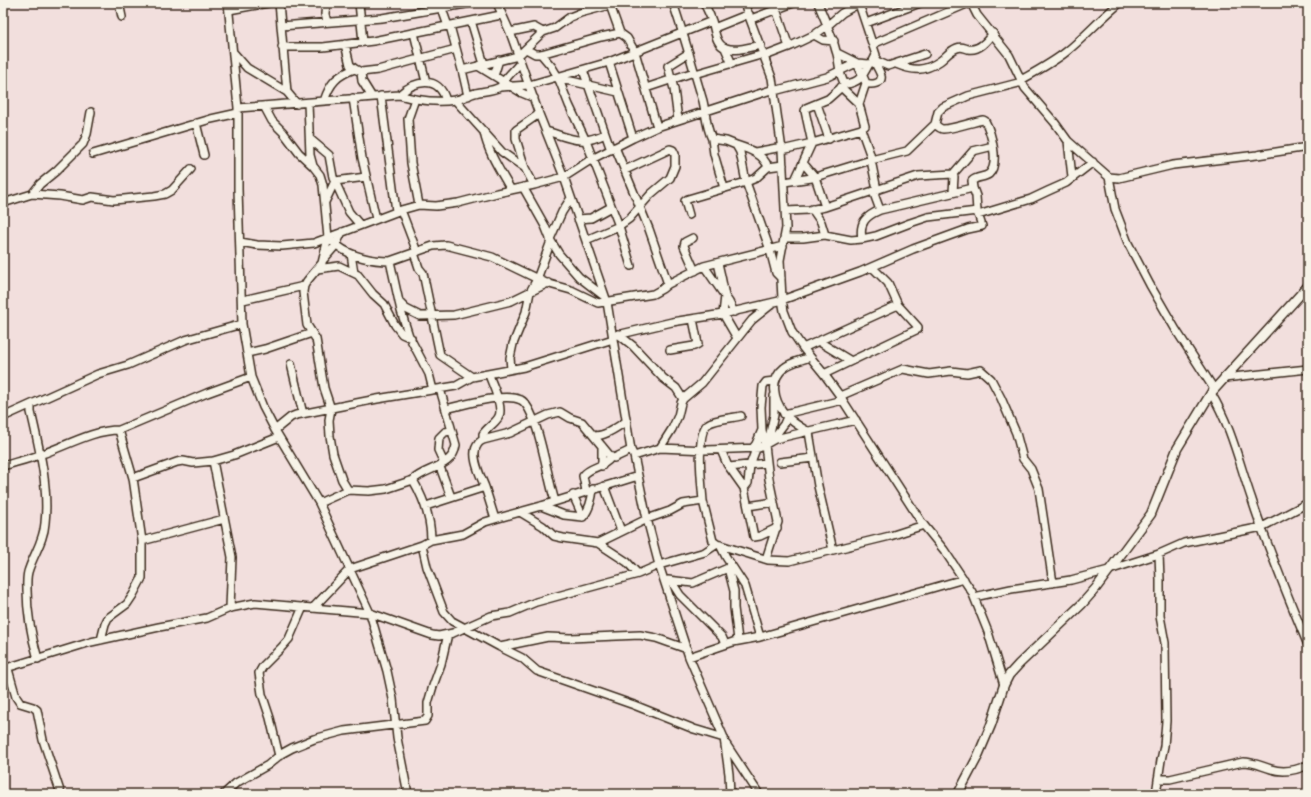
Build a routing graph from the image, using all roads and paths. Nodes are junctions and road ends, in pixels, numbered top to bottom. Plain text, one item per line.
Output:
1 (119, 3) edge
2 (268, 3) edge
3 (279, 3) edge
4 (326, 3) edge
5 (358, 3) edge
6 (472, 3) edge
7 (497, 3) edge
8 (673, 3) edge
9 (704, 3) edge
10 (744, 3) edge
11 (818, 3) edge
12 (920, 3) edge
13 (970, 3) edge
14 (1120, 3) edge
15 (609, 4) edge
16 (789, 4) edge
17 (859, 4) edge
18 (228, 7) edge
19 (442, 9) junction
20 (776, 9) junction
21 (502, 15) junction
22 (122, 17) dead end
23 (750, 17) junction
24 (361, 20) junction
25 (471, 21) junction
26 (326, 22) junction
27 (866, 23) junction
28 (713, 24) junction
29 (281, 26) junction
30 (449, 26) junction
31 (828, 26) junction
32 (510, 32) junction
33 (543, 32) junction
34 (683, 32) junction
35 (620, 33) junction
36 (993, 33) junction
37 (414, 34) junction
38 (814, 35) junction
39 (834, 41) junction
40 (364, 42) junction
41 (345, 44) junction
42 (873, 44) junction
43 (761, 45) junction
44 (282, 47) junction
45 (789, 47) junction
46 (725, 48) junction
47 (456, 49) junction
48 (526, 49) junction
49 (233, 52) junction
50 (635, 52) junction
51 (689, 53) junction
52 (837, 53) junction
53 (541, 54) junction
54 (925, 54) dead end
55 (764, 55) junction
56 (420, 59) junction
57 (519, 59) junction
58 (499, 60) junction
59 (608, 62) junction
60 (872, 62) junction
61 (857, 63) junction
62 (732, 64) junction
63 (896, 64) junction
64 (481, 65) junction
65 (888, 66) junction
66 (462, 70) junction
67 (583, 70) junction
68 (840, 70) junction
69 (358, 71) junction
70 (695, 73) junction
71 (494, 76) junction
72 (881, 76) junction
73 (558, 79) junction
74 (671, 79) junction
75 (865, 79) junction
76 (1021, 81) junction
77 (426, 82) junction
78 (502, 84) junction
79 (529, 85) junction
80 (588, 85) junction
81 (512, 86) junction
82 (843, 86) junction
83 (646, 88) junction
84 (774, 90) junction
85 (287, 92) junction
86 (618, 92) junction
87 (381, 96) junction
88 (399, 96) junction
89 (468, 96) junction
90 (372, 97) junction
91 (353, 98) junction
92 (534, 98) junction
93 (415, 99) junction
94 (455, 100) junction
95 (324, 101) junction
96 (446, 101) junction
97 (308, 103) junction
98 (297, 104) junction
99 (817, 104) junction
100 (858, 104) junction
101 (677, 105) junction
102 (264, 106) junction
103 (238, 110) junction
104 (705, 111) junction
105 (91, 112) dead end
106 (539, 114) junction
107 (686, 117) junction
108 (678, 120) junction
109 (196, 124) junction
110 (935, 124) junction
111 (657, 127) junction
112 (861, 129) junction
113 (546, 131) junction
114 (484, 132) junction
115 (605, 134) junction
116 (633, 138) junction
117 (712, 139) junction
118 (828, 139) junction
119 (310, 140) junction
120 (586, 141) junction
121 (1068, 141) junction
122 (812, 143) junction
123 (736, 145) junction
124 (993, 146) junction
125 (1308, 147) edge
126 (613, 148) junction
127 (782, 148) junction
128 (519, 149) junction
129 (755, 152) junction
130 (93, 154) dead end
131 (204, 155) dead end
132 (592, 159) junction
133 (514, 160) junction
134 (870, 160) junction
135 (1093, 162) junction
136 (802, 163) junction
137 (783, 165) junction
138 (313, 166) junction
139 (768, 167) junction
140 (525, 168) junction
141 (191, 169) dead end
142 (625, 170) junction
143 (953, 174) junction
144 (1109, 176) junction
145 (366, 177) junction
146 (564, 177) junction
147 (815, 177) junction
148 (1072, 177) junction
149 (334, 180) junction
150 (794, 180) junction
151 (746, 182) junction
152 (784, 182) junction
153 (534, 185) junction
154 (523, 187) junction
155 (724, 188) junction
156 (973, 188) junction
157 (511, 190) junction
158 (875, 191) junction
159 (953, 192) junction
160 (32, 194) junction
161 (571, 198) junction
162 (3, 203) edge
163 (324, 204) junction
164 (419, 205) junction
165 (611, 207) junction
166 (640, 207) junction
167 (825, 207) junction
168 (812, 209) junction
169 (398, 210) junction
170 (880, 210) junction
171 (785, 211) junction
172 (978, 213) junction
173 (689, 215) dead end
174 (376, 219) junction
175 (578, 219) junction
176 (360, 225) junction
177 (619, 226) junction
178 (342, 232) junction
179 (825, 235) junction
180 (328, 238) junction
181 (693, 238) dead end
182 (862, 239) junction
183 (551, 240) junction
184 (586, 240) junction
185 (240, 242) junction
186 (783, 242) junction
187 (336, 245) junction
188 (770, 250) junction
189 (416, 252) junction
190 (351, 254) junction
191 (390, 261) junction
192 (718, 263) junction
193 (320, 266) junction
194 (631, 266) dead end
195 (704, 266) junction
196 (872, 268) junction
197 (695, 270) junction
198 (354, 273) junction
199 (781, 278) junction
200 (537, 279) junction
201 (548, 284) junction
202 (668, 284) junction
203 (304, 286) junction
204 (1308, 286) edge
205 (530, 292) junction
206 (725, 296) junction
207 (782, 299) junction
208 (243, 300) junction
209 (606, 300) junction
210 (399, 302) junction
211 (774, 302) junction
212 (898, 305) junction
213 (742, 310) junction
214 (734, 312) junction
215 (723, 314) junction
216 (432, 316) junction
217 (693, 319) junction
218 (752, 320) junction
219 (242, 324) junction
220 (312, 333) junction
221 (615, 336) junction
222 (411, 338) junction
223 (737, 338) junction
224 (818, 341) junction
225 (803, 348) junction
226 (670, 350) dead end
227 (247, 353) junction
228 (810, 357) junction
229 (852, 361) junction
230 (291, 364) dead end
231 (511, 369) junction
232 (1308, 369) edge
233 (824, 374) junction
234 (489, 375) junction
235 (251, 376) junction
236 (472, 377) junction
237 (1224, 378) junction
238 (775, 381) junction
239 (436, 390) junction
240 (1213, 391) junction
241 (774, 396) junction
242 (498, 398) junction
243 (841, 398) junction
244 (683, 399) junction
245 (31, 405) junction
246 (331, 408) junction
247 (446, 409) junction
248 (303, 414) junction
249 (786, 415) junction
250 (741, 416) dead end
251 (3, 417) edge
252 (856, 420) junction
253 (626, 421) junction
254 (534, 422) junction
255 (120, 430) junction
256 (275, 430) junction
257 (762, 430) junction
258 (451, 431) junction
259 (808, 432) junction
260 (594, 436) junction
261 (279, 437) junction
262 (483, 440) junction
263 (768, 442) junction
264 (602, 446) junction
265 (660, 448) junction
266 (754, 449) junction
267 (699, 450) junction
268 (722, 450) junction
269 (633, 453) junction
270 (41, 455) junction
271 (611, 457) junction
272 (813, 458) junction
273 (213, 461) junction
274 (780, 462) dead end
275 (767, 463) junction
276 (442, 465) junction
277 (750, 465) junction
278 (3, 466) edge
279 (602, 466) junction
280 (729, 467) junction
281 (638, 476) junction
282 (133, 478) junction
283 (413, 480) junction
284 (604, 486) junction
285 (485, 487) junction
286 (744, 488) junction
287 (348, 490) junction
288 (590, 490) junction
289 (573, 495) junction
290 (451, 497) junction
291 (555, 501) junction
292 (703, 501) junction
293 (774, 502) junction
294 (319, 503) junction
295 (1308, 503) edge
296 (426, 506) junction
297 (541, 506) junction
298 (748, 506) junction
299 (520, 512) junction
300 (583, 517) junction
301 (224, 519) junction
302 (495, 519) junction
303 (647, 519) junction
304 (924, 525) junction
305 (1262, 527) junction
306 (777, 528) junction
307 (621, 531) junction
308 (431, 540) junction
309 (142, 541) junction
310 (598, 543) junction
311 (422, 545) junction
312 (719, 545) junction
313 (833, 550) junction
314 (1159, 554) junction
315 (766, 559) junction
316 (659, 565) junction
317 (729, 566) junction
318 (350, 569) junction
319 (1109, 570) junction
320 (638, 574) junction
321 (964, 579) junction
322 (667, 580) junction
323 (1053, 583) junction
324 (974, 597) junction
325 (303, 607) junction
326 (230, 608) junction
327 (313, 608) junction
328 (370, 613) junction
329 (465, 628) junction
330 (448, 634) junction
331 (760, 636) junction
332 (101, 640) junction
333 (738, 640) junction
334 (1307, 641) edge
335 (725, 644) junction
336 (500, 647) junction
337 (688, 653) junction
338 (38, 659) junction
339 (5, 669) edge
340 (1004, 685) junction
341 (396, 724) junction
342 (725, 740) junction
343 (279, 756) junction
344 (1308, 765) edge
345 (1158, 779) junction
346 (61, 794) edge
347 (224, 794) edge
348 (408, 794) edge
349 (730, 794) edge
350 (759, 794) edge
351 (958, 794) edge
352 (1156, 794) edge

1 - 22 street
2 - 18 street
3 - 29 street
4 - 26 street
5 - 24 street
6 - 19 street
7 - 21 street
8 - 34 street
9 - 28 street
10 - 23 street
11 - 31 street
12 - 27 street
13 - 36 street
13 - 42 street
14 - 76 street
15 - 33 street
15 - 35 street
16 - 20 street
17 - 27 street
17 - 31 street
18 - 49 street
19 - 24 street
19 - 30 street
20 - 23 street
20 - 45 street
21 - 25 street
21 - 32 street
23 - 28 street
23 - 43 street
24 - 26 street
24 - 40 street
25 - 30 street
25 - 64 street
26 - 29 street
27 - 42 street
28 - 34 street
28 - 46 street
29 - 44 street
30 - 37 street
30 - 47 street
31 - 38 street
31 - 39 street
32 - 33 street
32 - 57 street
33 - 48 street
34 - 50 street
34 - 51 street
35 - 50 street
35 - 53 street
36 - 63 street
36 - 76 street
37 - 40 street
37 - 56 street
38 - 39 street
38 - 45 street
39 - 52 street
40 - 41 street
41 - 44 street
41 - 69 street
42 - 60 street
43 - 46 street
43 - 55 street
44 - 85 street
45 - 55 street
46 - 62 street
47 - 56 street
47 - 66 street
48 - 53 street
48 - 57 street
49 - 85 street
49 - 103 street
50 - 59 street
50 - 83 street
51 - 70 street
51 - 74 street
52 - 61 street
52 - 68 street
53 - 73 street
54 - 63 street
55 - 62 street
55 - 84 street
56 - 69 street
56 - 77 street
57 - 58 street
57 - 78 street
57 - 79 street
58 - 64 street
58 - 71 street
59 - 67 street
59 - 86 street
60 - 61 street
60 - 65 street
60 - 72 street
60 - 75 street
61 - 68 street
61 - 75 street
62 - 70 street
63 - 65 street
64 - 66 street
64 - 71 street
65 - 72 street
66 - 89 street
67 - 73 street
67 - 80 street
68 - 82 street
68 - 84 street
69 - 90 street
69 - 95 street
70 - 74 street
70 - 104 street
71 - 78 street
72 - 75 street
73 - 79 street
73 - 80 street
73 - 120 street
74 - 83 street
74 - 101 street
75 - 82 street
75 - 100 street
76 - 110 street
76 - 121 street
77 - 88 street
77 - 96 street
78 - 81 street
78 - 89 street
79 - 81 street
79 - 92 street
80 - 86 street
80 - 115 street
81 - 92 street
82 - 99 street
82 - 100 street
83 - 111 street
84 - 104 street
84 - 127 street
85 - 98 street
86 - 116 street
87 - 88 street
87 - 90 street
87 - 169 street
88 - 93 street
89 - 94 street
90 - 91 street
91 - 95 street
91 - 145 street
92 - 106 street
93 - 96 street
93 - 164 street
94 - 96 street
94 - 114 street
95 - 97 street
97 - 98 street
97 - 119 street
98 - 102 street
99 - 118 street
99 - 122 street
100 - 112 street
101 - 107 street
101 - 108 street
102 - 103 street
102 - 138 street
103 - 109 street
103 - 185 street
104 - 107 street
104 - 117 street
105 - 160 street
106 - 113 street
106 - 128 street
107 - 108 street
108 - 111 street
109 - 130 street
109 - 131 street
110 - 124 street
110 - 134 street
111 - 116 street
112 - 118 street
112 - 134 street
113 - 120 street
113 - 146 street
114 - 133 street
114 - 157 street
115 - 120 street
115 - 126 street
116 - 126 street
117 - 123 street
117 - 155 street
118 - 122 street
119 - 138 street
119 - 149 street
120 - 132 street
121 - 135 street
121 - 148 street
122 - 127 street
122 - 136 street
123 - 129 street
123 - 151 street
124 - 143 street
124 - 156 street
125 - 144 street
126 - 132 street
126 - 142 street
127 - 129 street
127 - 137 street
128 - 133 street
128 - 140 street
129 - 139 street
132 - 146 street
132 - 165 street
133 - 140 street
134 - 147 street
134 - 158 street
135 - 144 street
135 - 148 street
136 - 147 street
136 - 150 street
137 - 139 street
137 - 152 street
138 - 163 street
139 - 151 street
140 - 153 street
141 - 160 street
142 - 166 street
142 - 166 street
143 - 158 street
143 - 159 street
144 - 240 street
145 - 149 street
145 - 174 street
146 - 153 street
146 - 161 street
147 - 150 street
147 - 167 street
148 - 172 street
149 - 163 street
149 - 176 street
150 - 152 street
151 - 155 street
151 - 188 street
152 - 171 street
153 - 154 street
154 - 157 street
154 - 183 street
155 - 173 street
156 - 159 street
156 - 172 street
157 - 164 street
158 - 167 street
158 - 170 street
159 - 170 street
160 - 162 street
161 - 175 street
161 - 183 street
163 - 180 street
164 - 169 street
165 - 175 street
165 - 177 street
166 - 177 street
166 - 202 street
167 - 168 street
168 - 171 street
168 - 179 street
169 - 174 street
169 - 189 street
170 - 182 street
171 - 186 street
172 - 182 street
172 - 196 street
174 - 176 street
175 - 184 street
176 - 178 street
177 - 184 street
177 - 194 street
178 - 180 street
178 - 187 street
179 - 182 street
179 - 186 street
180 - 185 street
180 - 187 street
180 - 193 street
181 - 197 street
183 - 200 street
183 - 209 street
184 - 209 street
185 - 208 street
186 - 188 street
186 - 199 street
187 - 190 street
187 - 193 street
188 - 192 street
188 - 199 street
189 - 191 street
189 - 200 street
189 - 216 street
190 - 191 street
190 - 198 street
191 - 210 street
192 - 195 street
192 - 206 street
193 - 198 street
193 - 203 street
195 - 197 street
195 - 206 street
196 - 207 street
196 - 212 street
197 - 202 street
198 - 222 street
199 - 207 street
200 - 201 street
200 - 205 street
201 - 205 street
201 - 209 street
202 - 209 street
203 - 208 street
203 - 220 street
204 - 237 street
205 - 216 street
205 - 231 street
206 - 214 street
206 - 215 street
207 - 211 street
207 - 225 street
208 - 219 street
209 - 221 street
210 - 216 street
210 - 222 street
211 - 213 street
211 - 218 street
212 - 224 street
212 - 229 street
213 - 214 street
213 - 218 street
214 - 215 street
215 - 217 street
215 - 223 street
216 - 236 street
217 - 221 street
217 - 226 street
218 - 223 street
219 - 227 street
219 - 245 street
220 - 227 street
220 - 246 street
221 - 231 street
221 - 244 street
221 - 253 street
222 - 239 street
223 - 244 street
224 - 225 street
224 - 229 street
225 - 228 street
227 - 235 street
228 - 233 street
228 - 238 street
229 - 233 street
230 - 248 street
231 - 234 street
232 - 237 street
233 - 243 street
234 - 236 street
234 - 242 street
235 - 255 street
235 - 256 street
236 - 239 street
237 - 240 street
238 - 241 street
238 - 257 street
239 - 246 street
239 - 247 street
240 - 305 street
240 - 319 street
241 - 249 street
241 - 263 street
242 - 247 street
242 - 254 street
242 - 262 street
243 - 249 street
243 - 252 street
243 - 323 street
244 - 265 street
245 - 251 street
245 - 270 street
246 - 248 street
246 - 287 street
247 - 258 street
248 - 256 street
249 - 259 street
249 - 263 street
250 - 267 street
252 - 259 street
252 - 304 street
253 - 260 street
253 - 269 street
254 - 260 street
254 - 262 street
254 - 291 street
255 - 270 street
255 - 282 street
256 - 261 street
257 - 263 street
257 - 266 street
258 - 276 street
258 - 276 street
259 - 263 street
259 - 272 street
260 - 264 street
261 - 273 street
261 - 294 street
262 - 285 street
263 - 266 street
263 - 275 street
264 - 271 street
264 - 279 street
265 - 267 street
265 - 269 street
266 - 268 street
266 - 277 street
267 - 268 street
267 - 292 street
268 - 280 street
269 - 271 street
269 - 281 street
270 - 278 street
270 - 338 street
271 - 279 street
272 - 274 street
272 - 313 street
273 - 282 street
273 - 301 street
275 - 277 street
275 - 293 street
276 - 283 street
276 - 290 street
277 - 280 street
277 - 286 street
279 - 288 street
280 - 286 street
281 - 284 street
281 - 303 street
282 - 309 street
283 - 287 street
283 - 296 street
284 - 288 street
284 - 307 street
285 - 290 street
285 - 302 street
286 - 298 street
287 - 294 street
288 - 289 street
288 - 300 street
289 - 291 street
289 - 300 street
290 - 296 street
291 - 297 street
292 - 303 street
292 - 312 street
293 - 298 street
293 - 306 street
294 - 318 street
295 - 305 street
296 - 308 street
297 - 299 street
297 - 300 street
298 - 306 street
299 - 302 street
299 - 310 street
301 - 309 street
301 - 326 street
302 - 308 street
303 - 307 street
303 - 316 street
304 - 313 street
304 - 321 street
305 - 314 street
305 - 334 street
306 - 315 street
307 - 310 street
308 - 311 street
309 - 332 street
310 - 320 street
311 - 318 street
311 - 329 street
312 - 315 street
312 - 316 street
312 - 317 street
313 - 315 street
314 - 319 street
314 - 345 street
316 - 320 street
316 - 322 street
317 - 322 street
317 - 331 street
317 - 333 street
318 - 327 street
318 - 328 street
319 - 323 street
319 - 340 street
320 - 329 street
321 - 324 street
321 - 331 street
322 - 335 street
322 - 337 street
323 - 324 street
324 - 340 street
325 - 326 street
325 - 327 street
325 - 343 street
326 - 332 street
327 - 328 street
328 - 330 street
328 - 341 street
329 - 330 street
329 - 336 street
330 - 341 street
331 - 333 street
332 - 338 street
333 - 335 street
335 - 337 street
336 - 337 street
336 - 342 street
337 - 342 street
338 - 339 street
339 - 346 street
340 - 351 street
341 - 343 street
341 - 348 street
342 - 349 street
342 - 350 street
343 - 347 street
344 - 345 street
345 - 352 street

